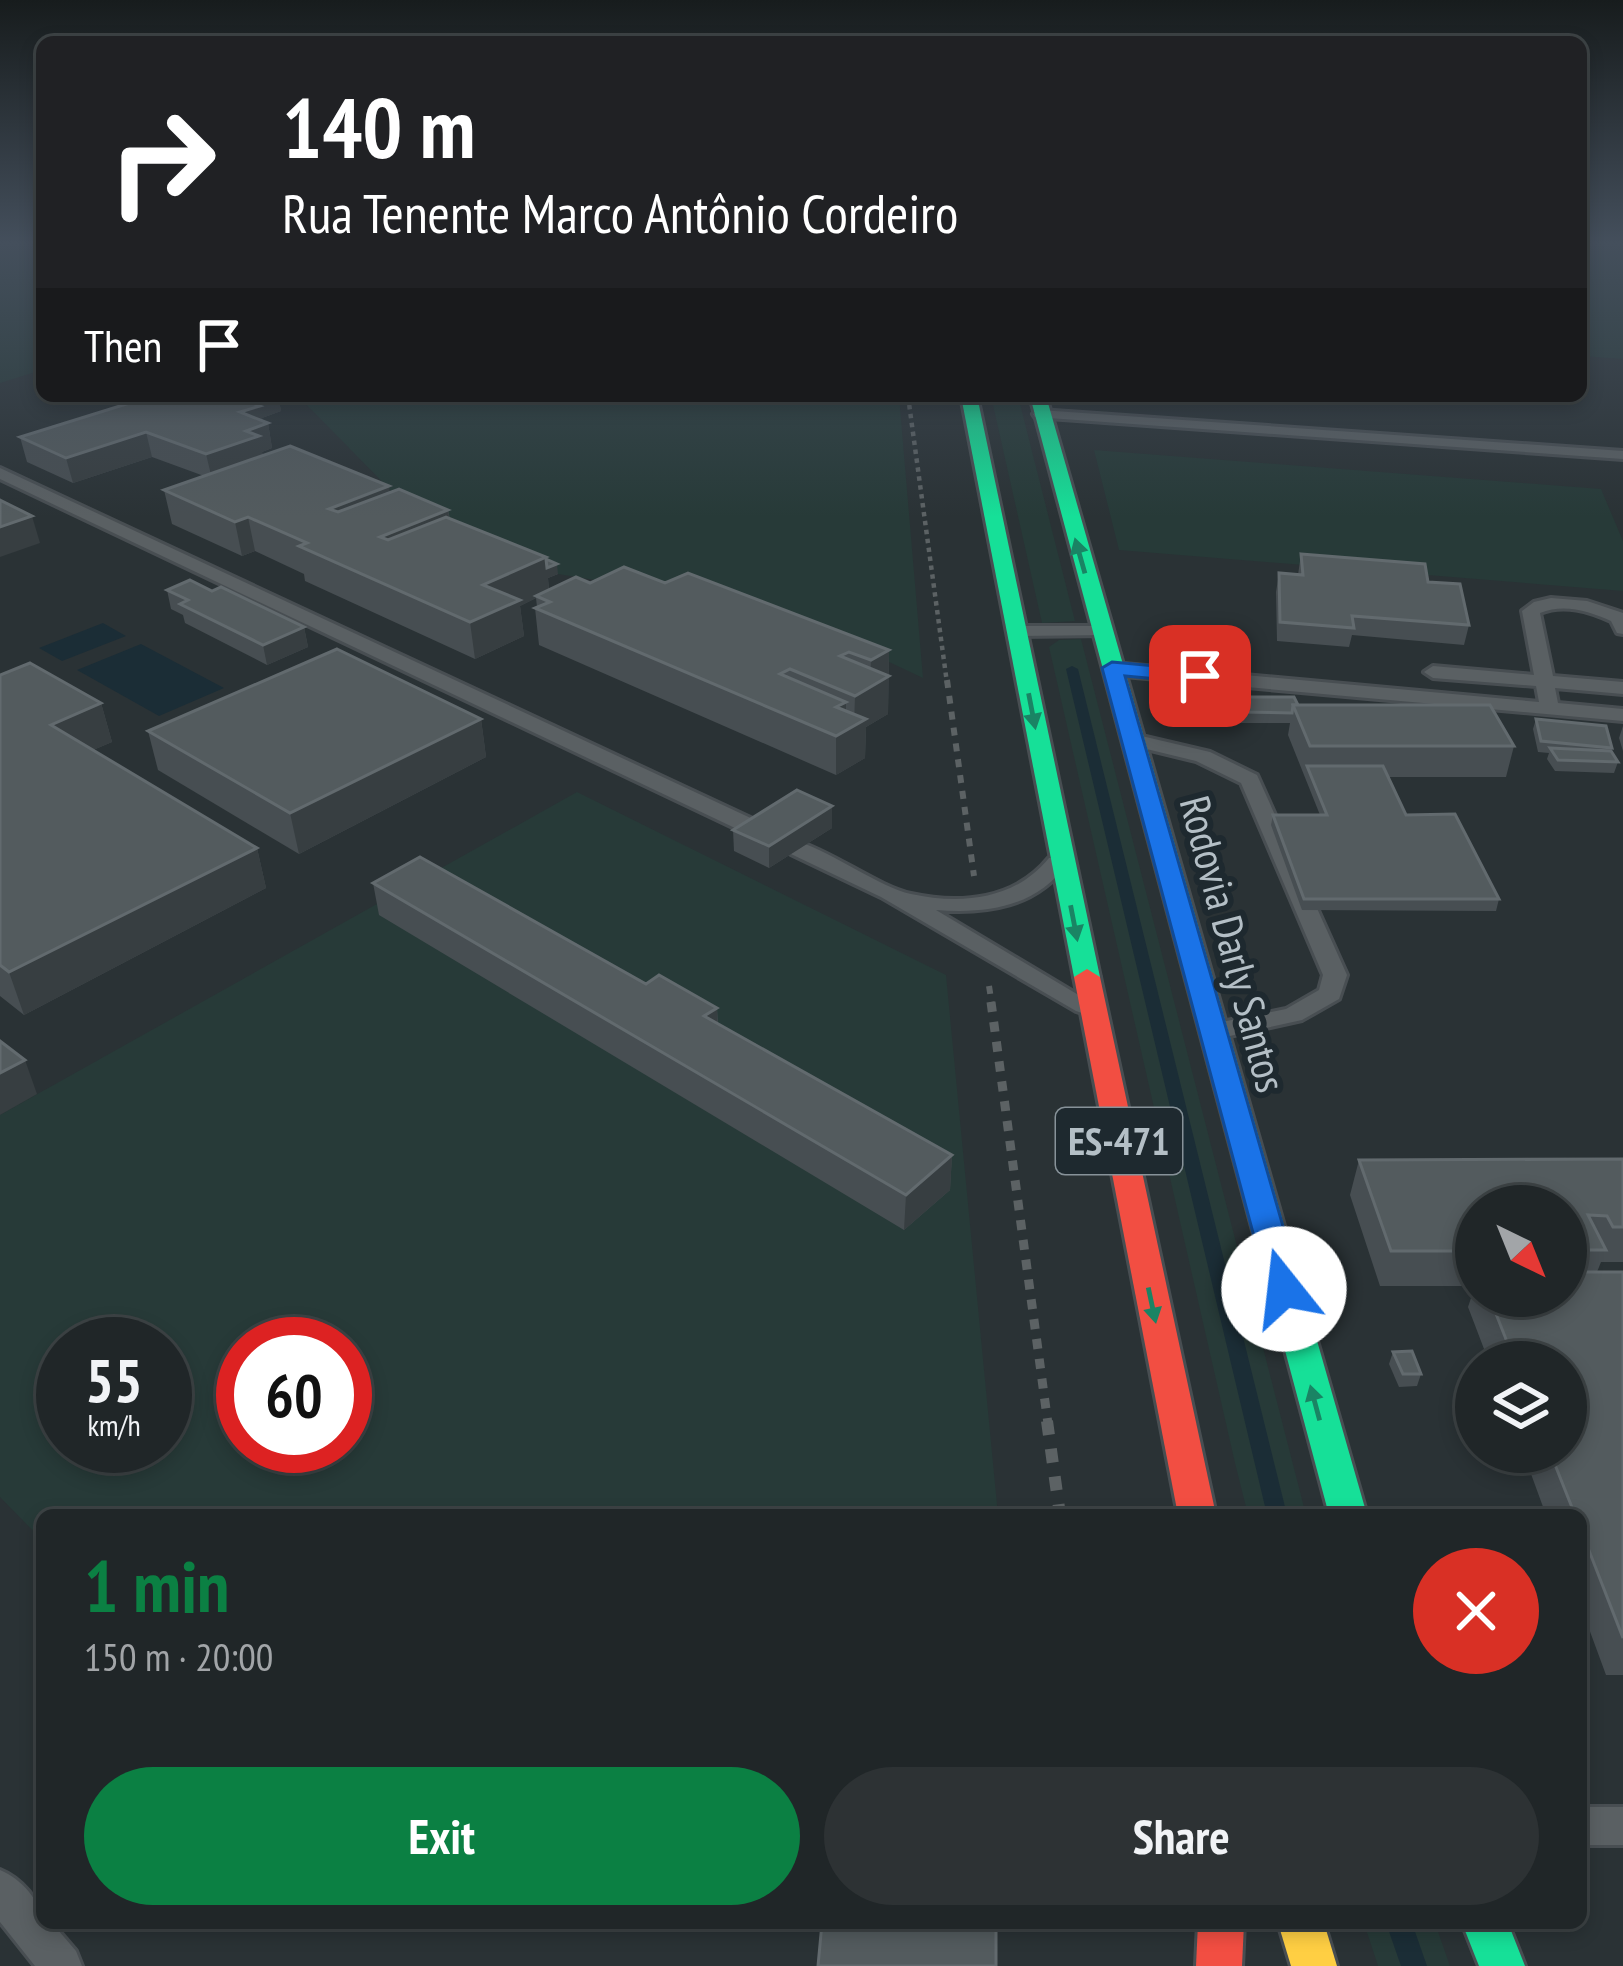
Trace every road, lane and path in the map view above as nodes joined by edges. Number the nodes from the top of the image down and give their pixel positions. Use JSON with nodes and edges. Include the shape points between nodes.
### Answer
{"nodes":[{"id":1,"x":970,"y":402,"type":"edge"},
{"id":2,"x":1039,"y":405,"type":"edge"},
{"id":3,"x":1623,"y":455,"type":"edge"},
{"id":4,"x":0,"y":473,"type":"edge"},
{"id":5,"x":1623,"y":629,"type":"edge"},
{"id":6,"x":1017,"y":631,"type":"junction"},
{"id":7,"x":1102,"y":632,"type":"junction"},
{"id":8,"x":1112,"y":668,"type":"junction"},
{"id":9,"x":1433,"y":672,"type":"dead end"},
{"id":10,"x":1545,"y":682,"type":"junction"},
{"id":11,"x":1623,"y":688,"type":"edge"},
{"id":12,"x":1550,"y":709,"type":"junction"},
{"id":13,"x":1623,"y":716,"type":"edge"},
{"id":14,"x":1133,"y":740,"type":"junction"},
{"id":15,"x":764,"y":833,"type":"edge"},
{"id":16,"x":799,"y":849,"type":"edge"},
{"id":17,"x":1060,"y":853,"type":"junction"},
{"id":18,"x":889,"y":892,"type":"junction"},
{"id":19,"x":1092,"y":1010,"type":"junction"},
{"id":20,"x":1214,"y":1031,"type":"junction"},
{"id":21,"x":1196,"y":1509,"type":"edge"},
{"id":22,"x":1346,"y":1509,"type":"edge"},
{"id":23,"x":1587,"y":1826,"type":"edge"},
{"id":24,"x":1623,"y":1826,"type":"edge"},
{"id":25,"x":0,"y":1890,"type":"edge"},
{"id":26,"x":1221,"y":1929,"type":"edge"},
{"id":27,"x":1303,"y":1929,"type":"edge"},
{"id":28,"x":1488,"y":1929,"type":"edge"},
{"id":29,"x":61,"y":1966,"type":"edge"},
{"id":30,"x":1219,"y":1966,"type":"edge"},
{"id":31,"x":1314,"y":1966,"type":"edge"},
{"id":32,"x":1502,"y":1966,"type":"edge"}],
"edges":[{"from":1,"to":6,"type":"main road","number":"ES-471"},
{"from":2,"to":3,"type":"lane"},
{"from":7,"to":2,"type":"main road","name":"Rodovia Darly Santos","number":"ES-471","one_way":true},
{"from":4,"to":15,"type":"lane"},
{"from":5,"to":10,"type":"lane","via":[[1599,609],[1538,605],[1531,611]]},
{"from":6,"to":7,"type":"lane"},
{"from":6,"to":17,"type":"main road","number":"ES-471","one_way":true},
{"from":7,"to":8,"type":"main road","name":"Rodovia Darly Santos","number":"ES-471"},
{"from":8,"to":12,"type":"lane"},
{"from":8,"to":14,"type":"main road","name":"Rodovia Darly Santos","number":"ES-471"},
{"from":9,"to":10,"type":"lane"},
{"from":10,"to":11,"type":"lane"},
{"from":10,"to":12,"type":"lane"},
{"from":12,"to":13,"type":"lane"},
{"from":14,"to":20,"type":"main road","name":"Rodovia Darly Santos","number":"ES-471"},
{"from":14,"to":20,"type":"lane","via":[[1203,756],[1250,779],[1335,975],[1330,994],[1305,1010]]},
{"from":16,"to":18,"type":"lane"},
{"from":17,"to":18,"type":"lane","via":[[1047,877],[992,902],[939,904]]},
{"from":17,"to":19,"type":"main road","number":"ES-471","one_way":true},
{"from":18,"to":19,"type":"lane"},
{"from":19,"to":21,"type":"main road","number":"ES-471","one_way":true},
{"from":22,"to":20,"type":"main road","name":"Rodovia Darly Santos","number":"ES-471","one_way":true},
{"from":23,"to":24,"type":"lane"},
{"from":25,"to":29,"type":"lane"},
{"from":26,"to":30,"type":"main road"},
{"from":27,"to":31,"type":"main road"},
{"from":28,"to":32,"type":"main road"}]}
